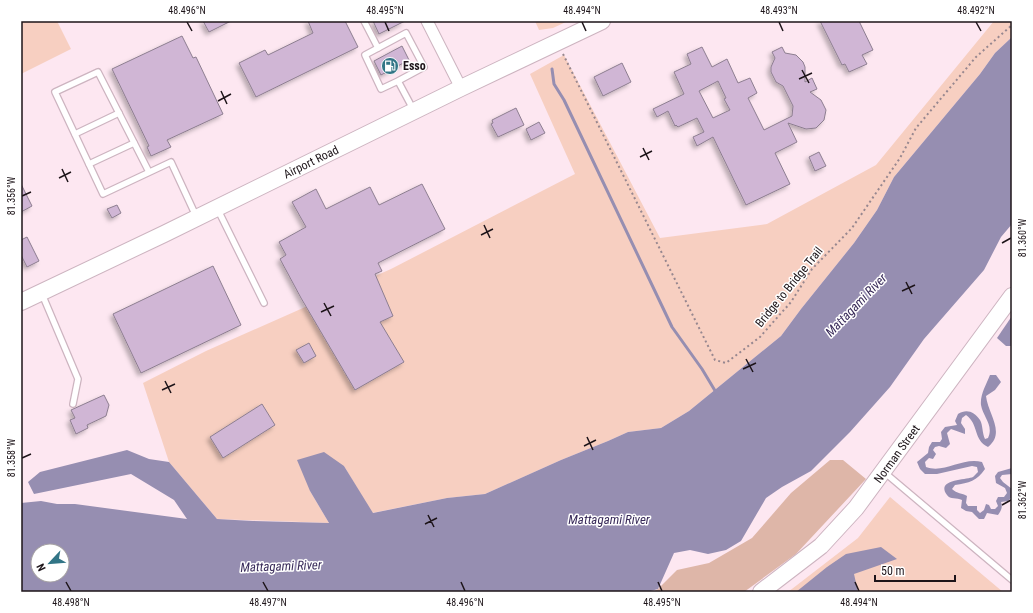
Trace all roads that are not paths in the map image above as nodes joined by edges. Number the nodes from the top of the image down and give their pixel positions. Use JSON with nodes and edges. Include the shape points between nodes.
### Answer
{"nodes":[{"id":1,"x":364,"y":21,"type":"edge"},
{"id":2,"x":427,"y":21,"type":"edge"},
{"id":3,"x":602,"y":21,"type":"edge"},
{"id":4,"x":378,"y":48,"type":"junction"},
{"id":5,"x":398,"y":81,"type":"junction"},
{"id":6,"x":461,"y":88,"type":"junction"},
{"id":7,"x":414,"y":111,"type":"junction"},
{"id":8,"x":119,"y":113,"type":"junction"},
{"id":9,"x":75,"y":134,"type":"junction"},
{"id":10,"x":134,"y":143,"type":"junction"},
{"id":11,"x":89,"y":164,"type":"junction"},
{"id":12,"x":149,"y":172,"type":"junction"},
{"id":13,"x":217,"y":208,"type":"junction"},
{"id":14,"x":197,"y":218,"type":"junction"},
{"id":15,"x":41,"y":292,"type":"junction"},
{"id":16,"x":1012,"y":296,"type":"edge"},
{"id":17,"x":21,"y":302,"type":"edge"},
{"id":18,"x":264,"y":303,"type":"dead end"},
{"id":19,"x":73,"y":404,"type":"dead end"},
{"id":20,"x":884,"y":472,"type":"junction"},
{"id":21,"x":1012,"y":580,"type":"edge"},
{"id":22,"x":761,"y":592,"type":"edge"}],
"edges":[{"from":1,"to":4,"type":"lane"},
{"from":2,"to":6,"type":"street"},
{"from":3,"to":6,"type":"main road","name":"Airport Road"},
{"from":4,"to":5,"type":"lane","via":[[365,55],[381,89]]},
{"from":4,"to":5,"type":"lane","via":[[406,33],[424,68]]},
{"from":5,"to":7,"type":"lane"},
{"from":6,"to":7,"type":"main road","name":"Airport Road"},
{"from":7,"to":13,"type":"main road","name":"Airport Road"},
{"from":8,"to":9,"type":"lane"},
{"from":8,"to":9,"type":"lane","via":[[98,72],[55,92]]},
{"from":8,"to":10,"type":"lane"},
{"from":9,"to":11,"type":"lane"},
{"from":10,"to":11,"type":"lane"},
{"from":10,"to":12,"type":"lane"},
{"from":11,"to":12,"type":"lane","via":[[103,194]]},
{"from":12,"to":14,"type":"lane","via":[[171,162]]},
{"from":13,"to":14,"type":"main road","name":"Airport Road"},
{"from":13,"to":18,"type":"lane"},
{"from":14,"to":15,"type":"main road","name":"Airport Road"},
{"from":15,"to":17,"type":"main road","name":"Airport Road"},
{"from":15,"to":19,"type":"lane","via":[[78,379]]},
{"from":16,"to":20,"type":"main road","name":"Norman Street"},
{"from":20,"to":21,"type":"lane"},
{"from":20,"to":22,"type":"main road","name":"Norman Street","via":[[856,508],[821,546]]}]}
